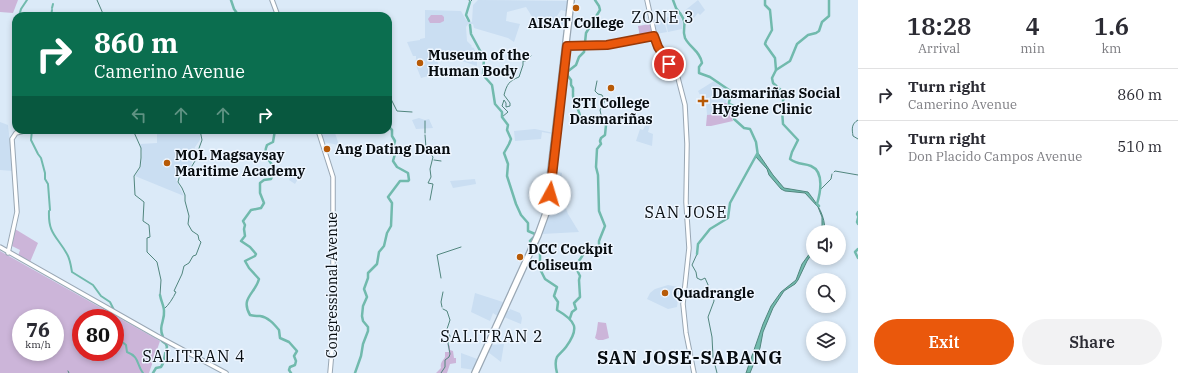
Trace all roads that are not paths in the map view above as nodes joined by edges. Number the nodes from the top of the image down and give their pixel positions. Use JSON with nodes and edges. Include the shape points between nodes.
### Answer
{"nodes":[{"id":1,"x":273,"y":0,"type":"edge"},
{"id":2,"x":571,"y":0,"type":"edge"},
{"id":3,"x":647,"y":0,"type":"edge"},
{"id":4,"x":278,"y":12,"type":"edge"},
{"id":5,"x":654,"y":36,"type":"junction"},
{"id":6,"x":566,"y":46,"type":"junction"},
{"id":7,"x":16,"y":134,"type":"edge"},
{"id":8,"x":318,"y":134,"type":"edge"},
{"id":9,"x":0,"y":248,"type":"edge"},
{"id":10,"x":8,"y":253,"type":"junction"},
{"id":11,"x":203,"y":361,"type":"junction"},
{"id":12,"x":223,"y":373,"type":"edge"},
{"id":13,"x":226,"y":373,"type":"edge"},
{"id":14,"x":330,"y":373,"type":"edge"},
{"id":15,"x":475,"y":373,"type":"edge"},
{"id":16,"x":694,"y":373,"type":"edge"}],
"edges":[{"from":1,"to":4,"type":"main road"},
{"from":2,"to":6,"type":"highway"},
{"from":3,"to":5,"type":"main road"},
{"from":5,"to":6,"type":"main road","via":[[607,45]]},
{"from":5,"to":16,"type":"main road","via":[[678,78],[685,105],[689,248],[683,304]]},
{"from":6,"to":15,"type":"highway","via":[[550,202],[545,221]]},
{"from":7,"to":10,"type":"main road","via":[[12,139],[17,212]]},
{"from":8,"to":14,"type":"main road","name":"Congressional Avenue","via":[[333,175],[333,342]]},
{"from":9,"to":10,"type":"main road"},
{"from":10,"to":11,"type":"main road"},
{"from":11,"to":12,"type":"main road"},
{"from":11,"to":13,"type":"main road"}]}
